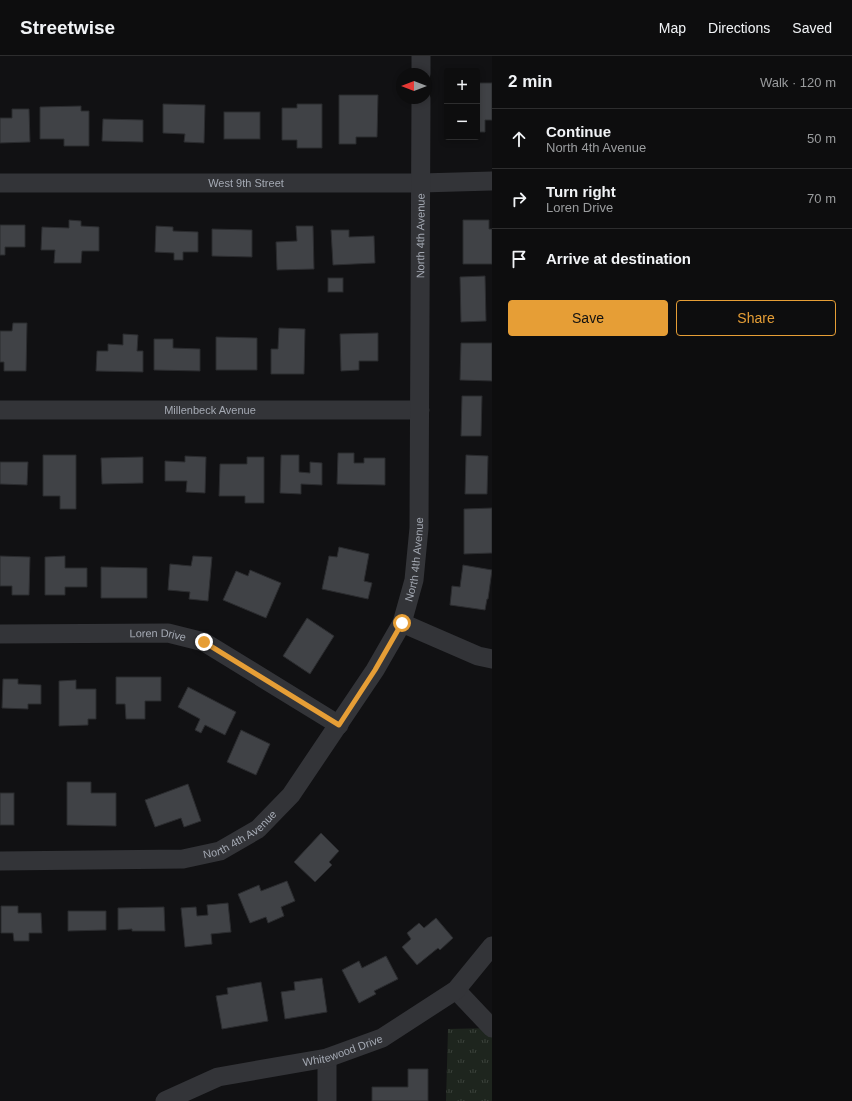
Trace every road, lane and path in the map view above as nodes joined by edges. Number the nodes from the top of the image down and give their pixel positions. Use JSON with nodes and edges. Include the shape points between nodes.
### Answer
{"nodes":[{"id":1,"x":421,"y":56,"type":"edge"},
{"id":2,"x":421,"y":68,"type":"edge"},
{"id":3,"x":421,"y":104,"type":"edge"},
{"id":4,"x":492,"y":181,"type":"edge"},
{"id":5,"x":0,"y":183,"type":"edge"},
{"id":6,"x":421,"y":183,"type":"junction"},
{"id":7,"x":0,"y":410,"type":"edge"},
{"id":8,"x":420,"y":410,"type":"junction"},
{"id":9,"x":402,"y":623,"type":"junction"},
{"id":10,"x":0,"y":634,"type":"edge"},
{"id":11,"x":492,"y":659,"type":"edge"},
{"id":12,"x":339,"y":725,"type":"junction"},
{"id":13,"x":0,"y":861,"type":"edge"},
{"id":14,"x":492,"y":946,"type":"edge"},
{"id":15,"x":456,"y":990,"type":"junction"},
{"id":16,"x":492,"y":1028,"type":"edge"},
{"id":17,"x":327,"y":1058,"type":"junction"},
{"id":18,"x":165,"y":1101,"type":"edge"},
{"id":19,"x":327,"y":1101,"type":"edge"}],
"edges":[{"from":1,"to":2,"type":"street"},
{"from":3,"to":6,"type":"street","name":"North 4th Avenue"},
{"from":4,"to":6,"type":"street","name":"West 9th Street"},
{"from":5,"to":6,"type":"street","name":"West 9th Street"},
{"from":6,"to":8,"type":"street","name":"North 4th Avenue"},
{"from":7,"to":8,"type":"street","name":"Millenbeck Avenue"},
{"from":8,"to":9,"type":"street","name":"North 4th Avenue","via":[[419,528],[414,580]]},
{"from":9,"to":11,"type":"street","via":[[478,656]]},
{"from":9,"to":12,"type":"street","name":"North 4th Avenue"},
{"from":10,"to":12,"type":"street","name":"Loren Drive","via":[[168,633],[204,642]]},
{"from":12,"to":13,"type":"street","name":"North 4th Avenue","via":[[291,795],[258,829],[220,851],[183,860]]},
{"from":14,"to":15,"type":"street","name":"Whitewood Drive"},
{"from":15,"to":16,"type":"street"},
{"from":15,"to":17,"type":"street","name":"Whitewood Drive","via":[[382,1038]]},
{"from":17,"to":18,"type":"street","name":"Whitewood Drive","via":[[218,1077]]},
{"from":17,"to":19,"type":"street"}]}
